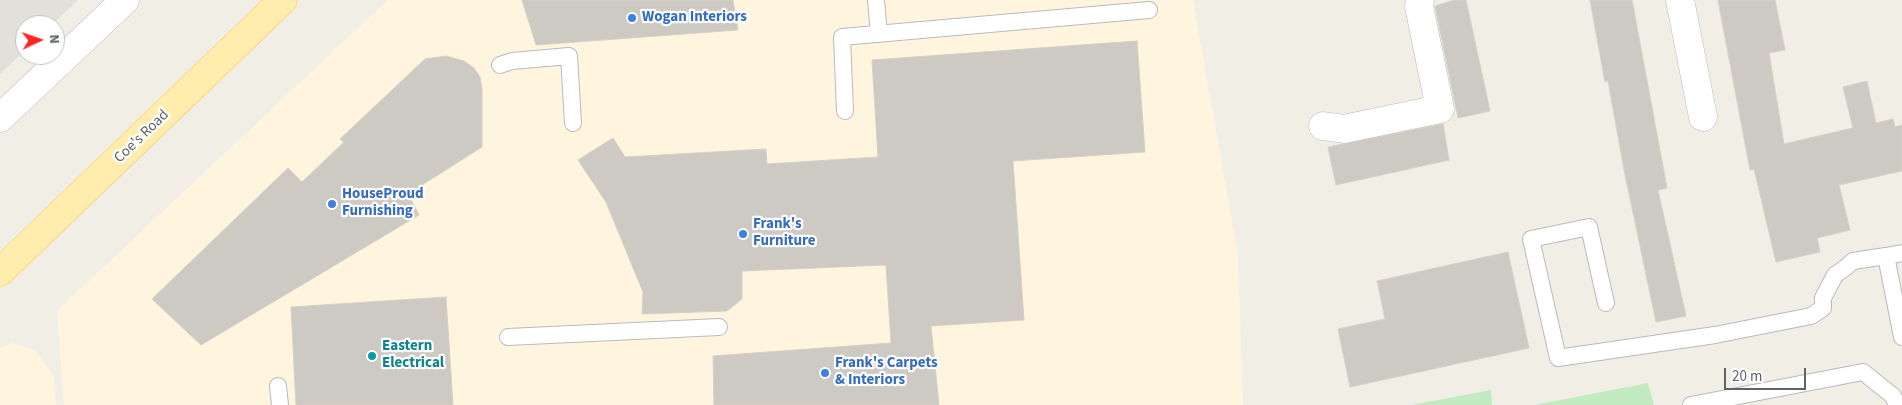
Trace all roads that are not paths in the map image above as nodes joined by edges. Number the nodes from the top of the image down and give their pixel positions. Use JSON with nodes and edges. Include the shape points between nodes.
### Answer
{"nodes":[{"id":1,"x":125,"y":0,"type":"edge"},
{"id":2,"x":283,"y":0,"type":"edge"},
{"id":3,"x":876,"y":0,"type":"edge"},
{"id":4,"x":1420,"y":0,"type":"edge"},
{"id":5,"x":1680,"y":0,"type":"edge"},
{"id":6,"x":1149,"y":10,"type":"dead end"},
{"id":7,"x":879,"y":34,"type":"junction"},
{"id":8,"x":500,"y":65,"type":"dead end"},
{"id":9,"x":845,"y":112,"type":"dead end"},
{"id":10,"x":1703,"y":117,"type":"dead end"},
{"id":11,"x":0,"y":118,"type":"edge"},
{"id":12,"x":573,"y":123,"type":"dead end"},
{"id":13,"x":1323,"y":126,"type":"dead end"},
{"id":14,"x":1894,"y":255,"type":"edge"},
{"id":15,"x":0,"y":272,"type":"edge"},
{"id":16,"x":1606,"y":303,"type":"dead end"},
{"id":17,"x":719,"y":326,"type":"dead end"},
{"id":18,"x":508,"y":337,"type":"dead end"},
{"id":19,"x":1902,"y":337,"type":"edge"},
{"id":20,"x":278,"y":386,"type":"dead end"},
{"id":21,"x":280,"y":405,"type":"edge"},
{"id":22,"x":1692,"y":405,"type":"edge"},
{"id":23,"x":1896,"y":405,"type":"edge"}],
"edges":[{"from":1,"to":11,"type":"street"},
{"from":2,"to":15,"type":"main road","name":"Coe's Road"},
{"from":3,"to":7,"type":"lane"},
{"from":4,"to":13,"type":"street","via":[[1440,109],[1344,129]]},
{"from":5,"to":10,"type":"street"},
{"from":6,"to":7,"type":"lane"},
{"from":7,"to":9,"type":"lane","via":[[842,37]]},
{"from":8,"to":12,"type":"lane","via":[[569,56]]},
{"from":14,"to":16,"type":"lane","via":[[1853,261],[1835,275],[1823,298],[1823,308],[1811,316],[1715,335],[1558,358],[1531,239],[1589,227]]},
{"from":14,"to":19,"type":"lane"},
{"from":17,"to":18,"type":"lane"},
{"from":20,"to":21,"type":"lane"},
{"from":22,"to":23,"type":"lane","via":[[1863,372],[1893,396]]}]}
